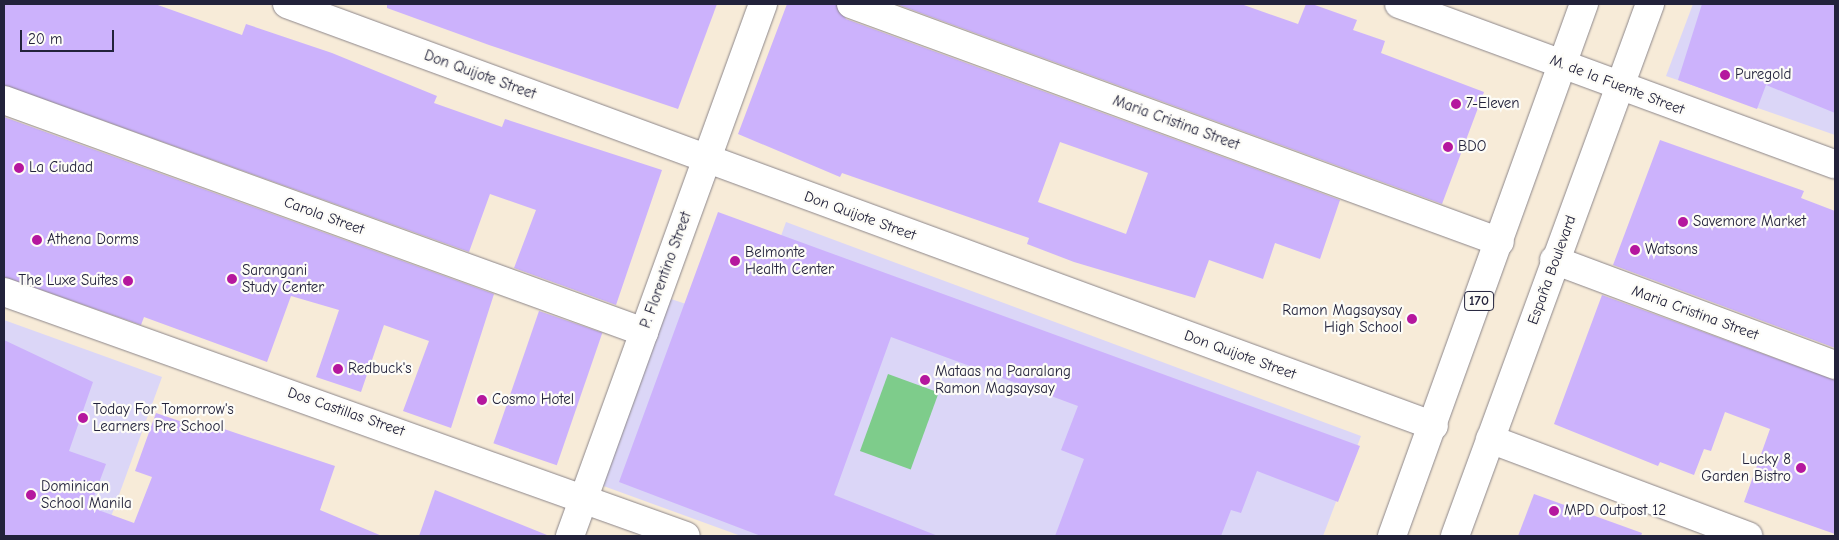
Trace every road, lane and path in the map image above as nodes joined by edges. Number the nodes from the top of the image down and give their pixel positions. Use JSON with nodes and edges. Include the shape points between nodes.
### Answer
{"nodes":[{"id":1,"x":287,"y":4,"type":"edge"},
{"id":2,"x":763,"y":4,"type":"edge"},
{"id":3,"x":851,"y":4,"type":"edge"},
{"id":4,"x":1399,"y":4,"type":"edge"},
{"id":5,"x":1584,"y":4,"type":"edge"},
{"id":6,"x":1650,"y":4,"type":"edge"},
{"id":7,"x":1562,"y":64,"type":"junction"},
{"id":8,"x":1622,"y":86,"type":"junction"},
{"id":9,"x":4,"y":100,"type":"edge"},
{"id":10,"x":706,"y":160,"type":"junction"},
{"id":11,"x":1835,"y":164,"type":"edge"},
{"id":12,"x":1500,"y":242,"type":"junction"},
{"id":13,"x":1554,"y":260,"type":"junction"},
{"id":14,"x":4,"y":292,"type":"edge"},
{"id":15,"x":644,"y":332,"type":"junction"},
{"id":16,"x":1835,"y":365,"type":"edge"},
{"id":17,"x":1434,"y":426,"type":"junction"},
{"id":18,"x":1490,"y":439,"type":"junction"},
{"id":19,"x":584,"y":497,"type":"junction"},
{"id":20,"x":570,"y":536,"type":"edge"},
{"id":21,"x":686,"y":536,"type":"edge"},
{"id":22,"x":1392,"y":536,"type":"edge"},
{"id":23,"x":1455,"y":536,"type":"edge"},
{"id":24,"x":1748,"y":536,"type":"edge"}],
"edges":[{"from":1,"to":10,"type":"street","name":"Don Quijote Street"},
{"from":2,"to":10,"type":"street","name":"P. Florentino Street"},
{"from":3,"to":12,"type":"street","name":"Maria Cristina Street"},
{"from":4,"to":7,"type":"street","name":"M. de la Fuente Street"},
{"from":5,"to":7,"type":"street","number":"170"},
{"from":6,"to":8,"type":"street","name":"España Boulevard"},
{"from":7,"to":8,"type":"street","name":"M. de la Fuente Street"},
{"from":7,"to":12,"type":"street","number":"170"},
{"from":8,"to":11,"type":"street","name":"M. de la Fuente Street"},
{"from":8,"to":13,"type":"street","name":"España Boulevard"},
{"from":9,"to":15,"type":"street","name":"Carola Street"},
{"from":10,"to":15,"type":"street","name":"P. Florentino Street"},
{"from":10,"to":17,"type":"street","name":"Don Quijote Street"},
{"from":12,"to":17,"type":"street","number":"170"},
{"from":13,"to":16,"type":"street","name":"Maria Cristina Street"},
{"from":13,"to":18,"type":"street","name":"España Boulevard"},
{"from":14,"to":19,"type":"street","name":"Dos Castillas Street"},
{"from":15,"to":19,"type":"street","name":"P. Florentino Street"},
{"from":17,"to":22,"type":"street","number":"170"},
{"from":18,"to":23,"type":"street","name":"España Boulevard"},
{"from":18,"to":24,"type":"street"},
{"from":19,"to":20,"type":"street","name":"P. Florentino Street"},
{"from":19,"to":21,"type":"street","name":"Dos Castillas Street"}]}
